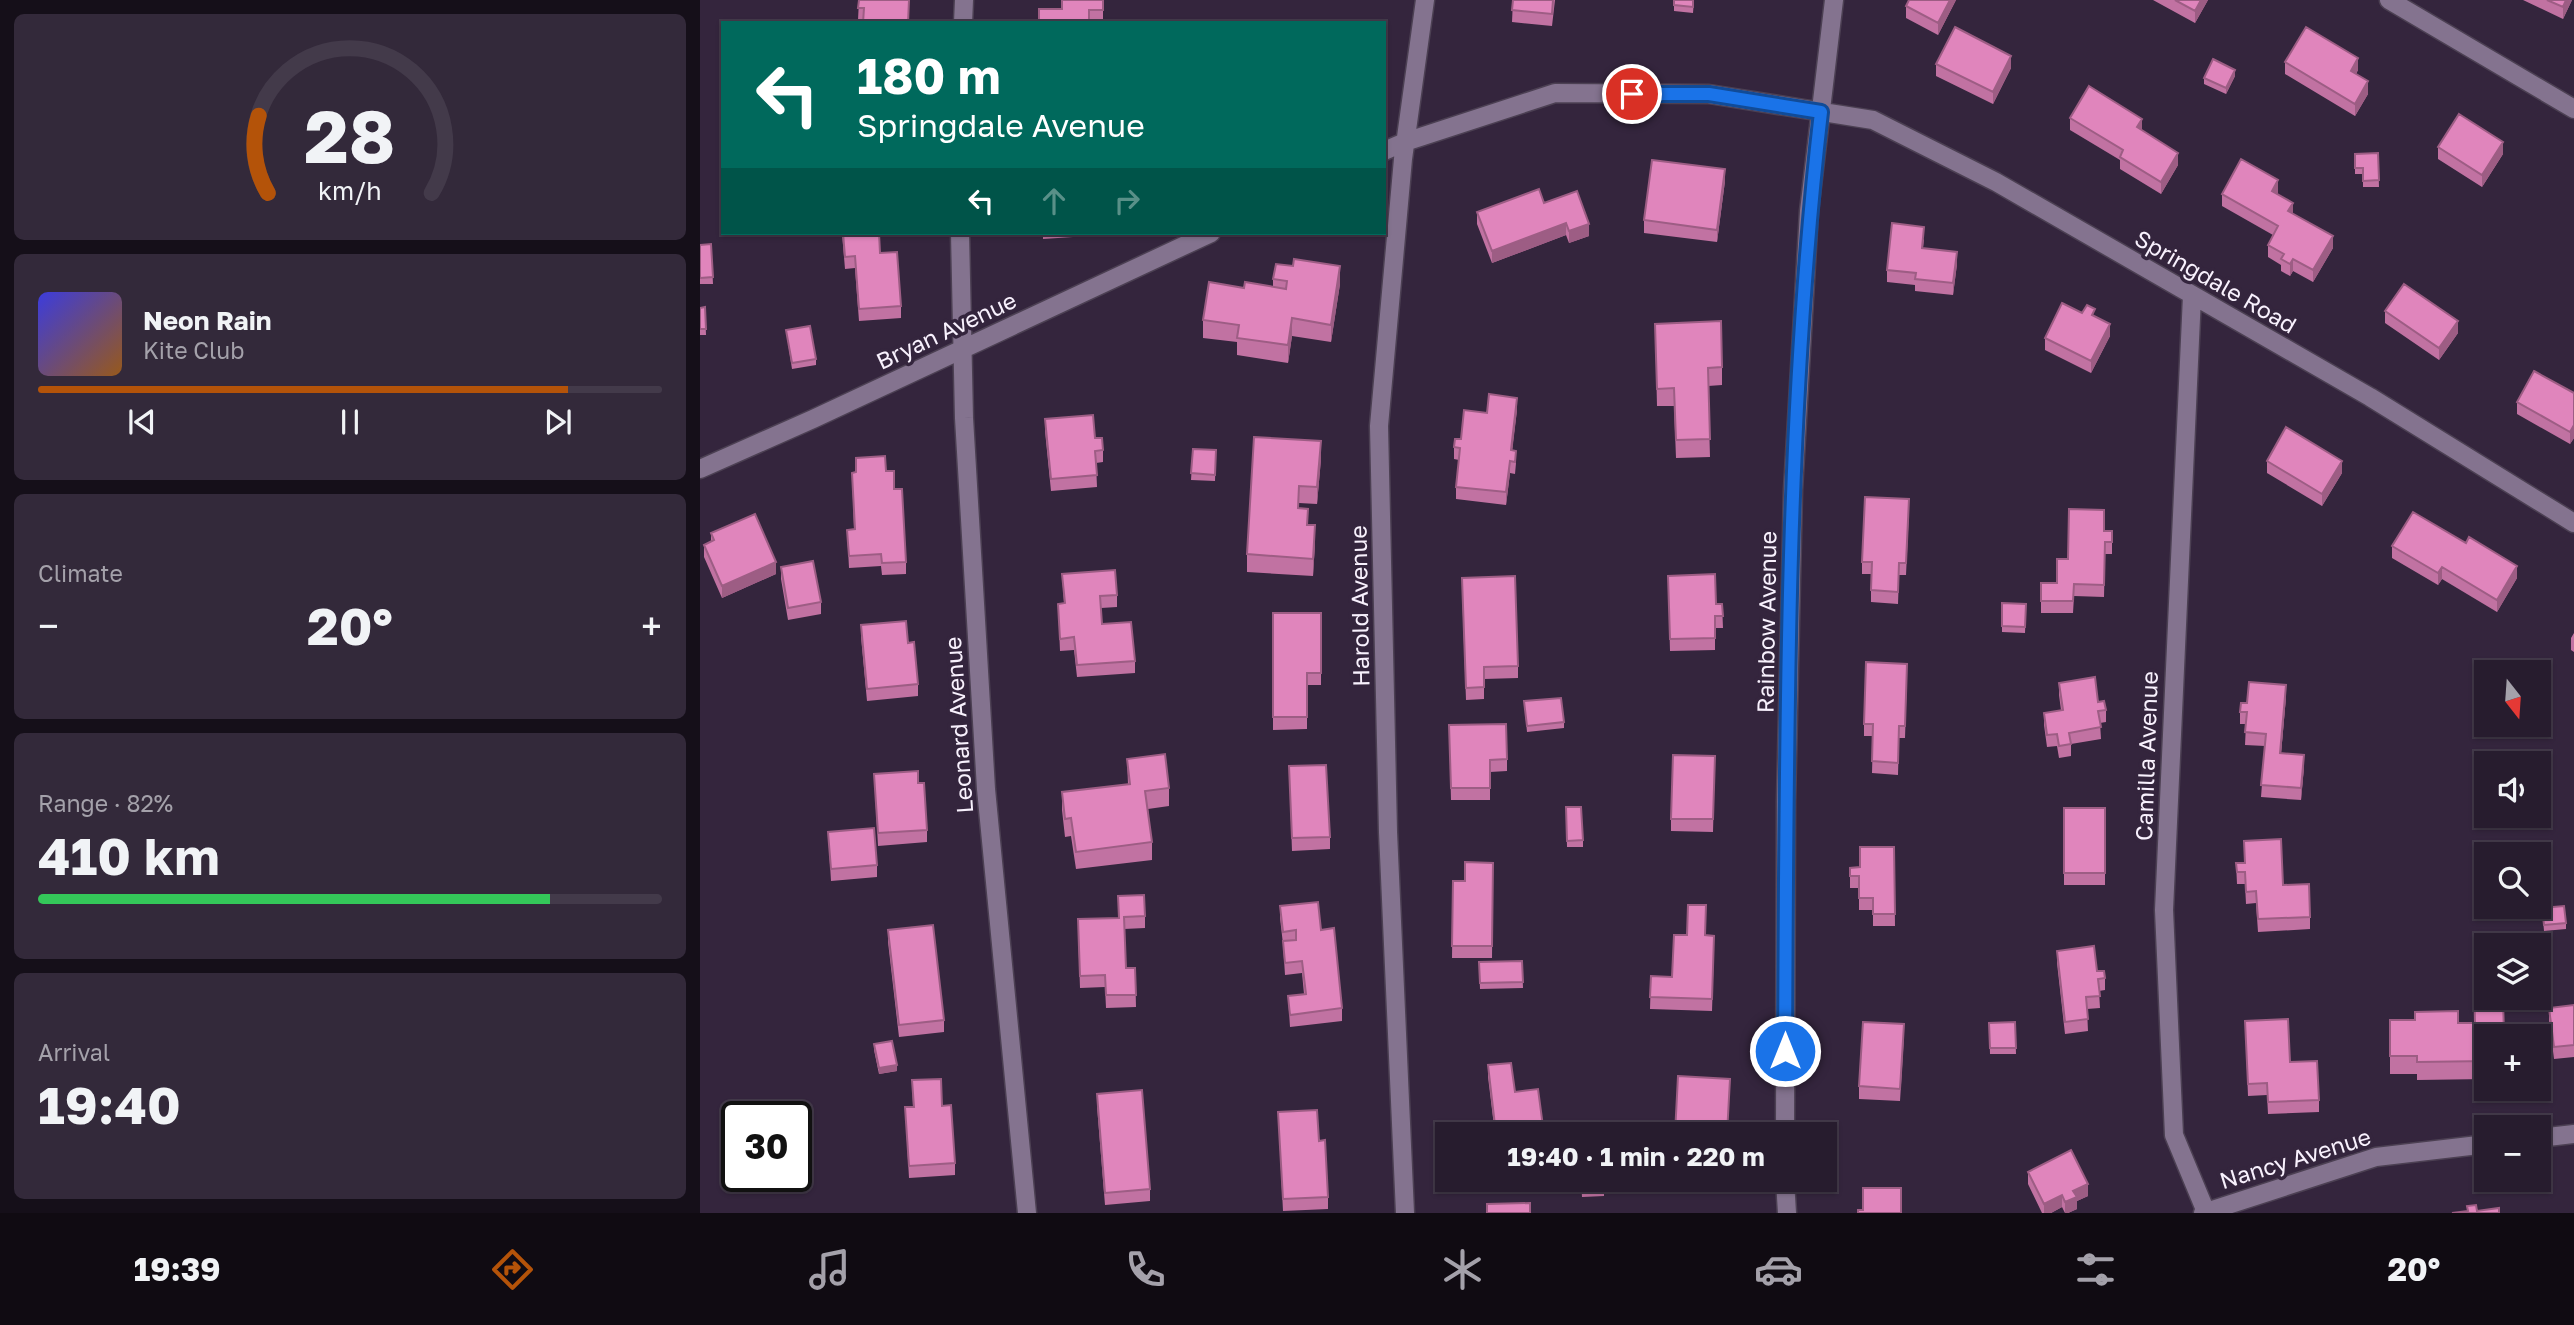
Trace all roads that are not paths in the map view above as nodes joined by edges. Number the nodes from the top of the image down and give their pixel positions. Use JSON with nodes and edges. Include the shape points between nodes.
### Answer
{"nodes":[{"id":1,"x":964,"y":0,"type":"edge"},
{"id":2,"x":1425,"y":0,"type":"edge"},
{"id":3,"x":1834,"y":0,"type":"edge"},
{"id":4,"x":2389,"y":0,"type":"edge"},
{"id":5,"x":963,"y":21,"type":"edge"},
{"id":6,"x":2574,"y":109,"type":"edge"},
{"id":7,"x":1821,"y":112,"type":"junction"},
{"id":8,"x":1405,"y":142,"type":"junction"},
{"id":9,"x":1386,"y":150,"type":"edge"},
{"id":10,"x":960,"y":235,"type":"edge"},
{"id":11,"x":1207,"y":235,"type":"edge"},
{"id":12,"x":2192,"y":296,"type":"junction"},
{"id":13,"x":963,"y":349,"type":"junction"},
{"id":14,"x":700,"y":469,"type":"edge"},
{"id":15,"x":2574,"y":523,"type":"edge"},
{"id":16,"x":1785,"y":1122,"type":"edge"},
{"id":17,"x":2574,"y":1134,"type":"edge"},
{"id":18,"x":2551,"y":1137,"type":"edge"},
{"id":19,"x":2474,"y":1146,"type":"edge"},
{"id":20,"x":1786,"y":1192,"type":"edge"},
{"id":21,"x":2204,"y":1212,"type":"edge"},
{"id":22,"x":1027,"y":1213,"type":"edge"},
{"id":23,"x":1405,"y":1213,"type":"edge"},
{"id":24,"x":1787,"y":1213,"type":"edge"}],
"edges":[{"from":1,"to":5,"type":"street"},
{"from":2,"to":8,"type":"street","name":"Harold Avenue"},
{"from":3,"to":7,"type":"street","name":"Rainbow Avenue"},
{"from":4,"to":6,"type":"street"},
{"from":7,"to":8,"type":"street","name":"Springdale Road","via":[[1709,94],[1555,93]]},
{"from":7,"to":12,"type":"street","name":"Springdale Road","via":[[1873,121],[1996,182]]},
{"from":7,"to":16,"type":"street","name":"Rainbow Avenue","via":[[1809,211],[1794,490],[1786,802]]},
{"from":8,"to":9,"type":"street"},
{"from":8,"to":23,"type":"street","name":"Harold Avenue","via":[[1379,426],[1388,832]]},
{"from":10,"to":13,"type":"street","name":"Leonard Avenue"},
{"from":11,"to":13,"type":"street","name":"Bryan Avenue"},
{"from":12,"to":15,"type":"street","name":"Springdale Road","via":[[2370,397]]},
{"from":12,"to":21,"type":"street","name":"Camilla Avenue","via":[[2164,910],[2174,1135]]},
{"from":13,"to":14,"type":"street","name":"Bryan Avenue"},
{"from":13,"to":22,"type":"street","name":"Leonard Avenue","via":[[986,789]]},
{"from":17,"to":18,"type":"street"},
{"from":19,"to":21,"type":"street","name":"Nancy Avenue","via":[[2376,1157]]},
{"from":20,"to":24,"type":"street"}]}
